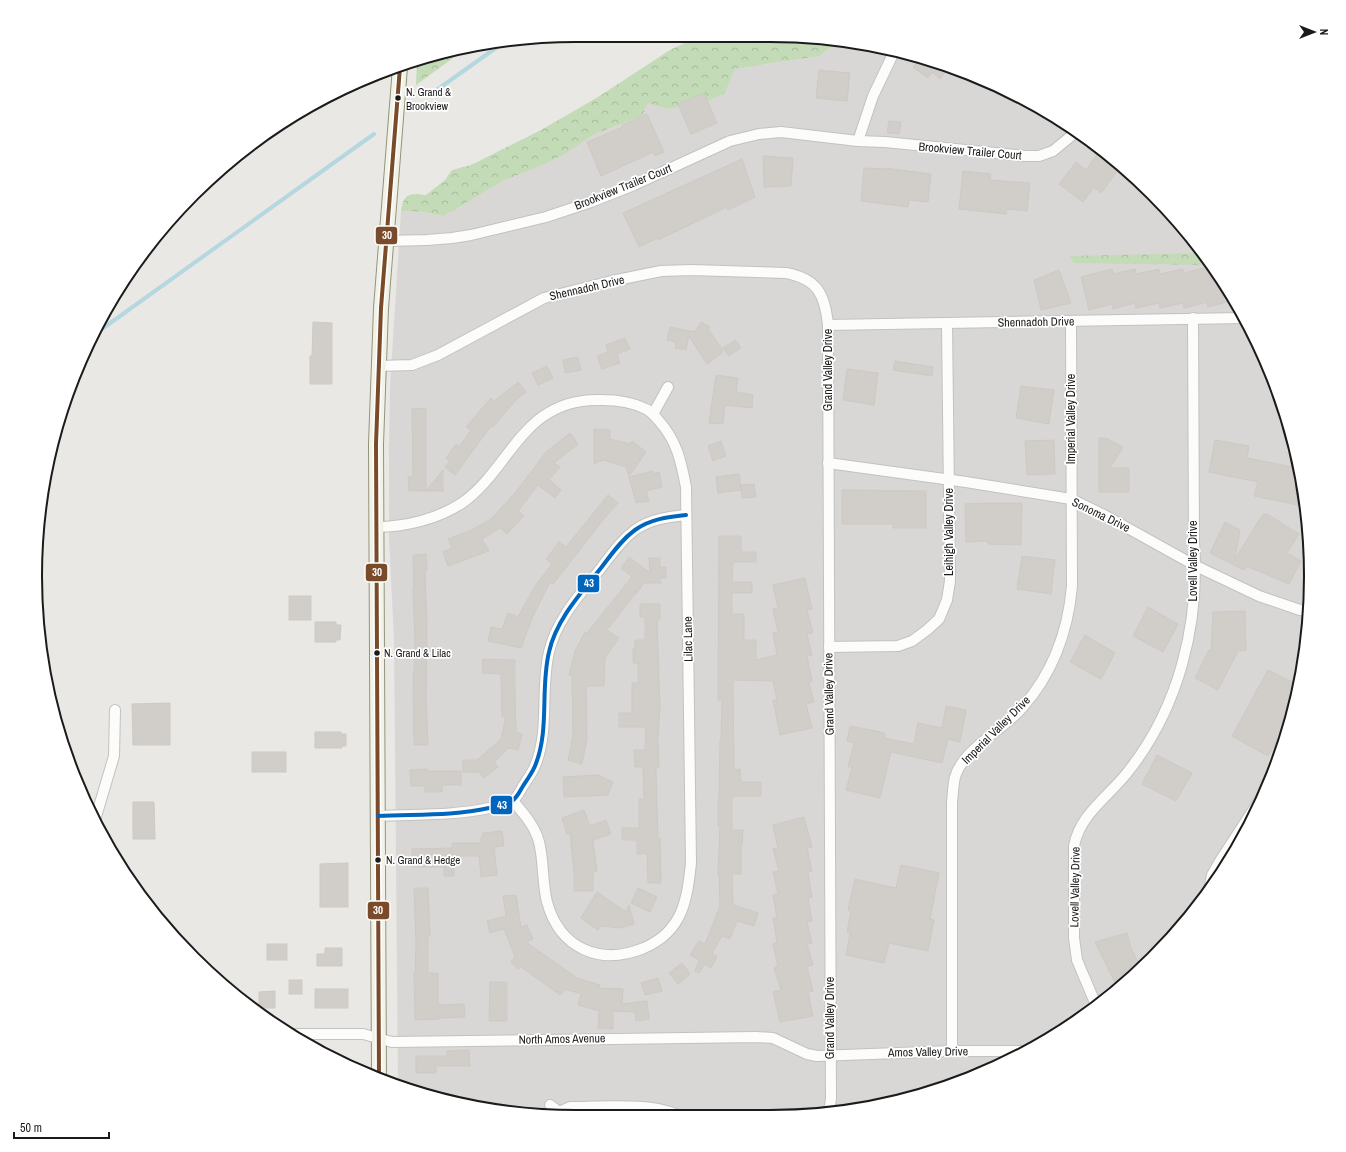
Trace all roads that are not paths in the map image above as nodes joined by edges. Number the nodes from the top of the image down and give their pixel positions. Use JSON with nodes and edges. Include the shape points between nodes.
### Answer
{"nodes":[{"id":1,"x":892,"y":56,"type":"edge"},
{"id":2,"x":400,"y":72,"type":"edge"},
{"id":3,"x":1072,"y":135,"type":"edge"},
{"id":4,"x":858,"y":141,"type":"junction"},
{"id":5,"x":386,"y":241,"type":"junction"},
{"id":6,"x":810,"y":282,"type":"joint"},
{"id":7,"x":1193,"y":318,"type":"junction"},
{"id":8,"x":1237,"y":318,"type":"edge"},
{"id":9,"x":1071,"y":321,"type":"junction"},
{"id":10,"x":947,"y":324,"type":"junction"},
{"id":11,"x":828,"y":325,"type":"junction"},
{"id":12,"x":378,"y":366,"type":"junction"},
{"id":13,"x":668,"y":387,"type":"dead end"},
{"id":14,"x":653,"y":414,"type":"junction"},
{"id":15,"x":828,"y":463,"type":"junction"},
{"id":16,"x":949,"y":480,"type":"junction"},
{"id":17,"x":1071,"y":499,"type":"junction"},
{"id":18,"x":686,"y":514,"type":"junction"},
{"id":19,"x":376,"y":527,"type":"junction"},
{"id":20,"x":1196,"y":566,"type":"junction"},
{"id":21,"x":1303,"y":610,"type":"edge"},
{"id":22,"x":828,"y":647,"type":"junction"},
{"id":23,"x":115,"y":710,"type":"dead end"},
{"id":24,"x":513,"y":801,"type":"junction"},
{"id":25,"x":97,"y":812,"type":"edge"},
{"id":26,"x":378,"y":816,"type":"junction"},
{"id":27,"x":1233,"y":840,"type":"edge"},
{"id":28,"x":1212,"y":876,"type":"edge"},
{"id":29,"x":1094,"y":1001,"type":"edge"},
{"id":30,"x":302,"y":1034,"type":"edge"},
{"id":31,"x":379,"y":1038,"type":"junction"},
{"id":32,"x":952,"y":1051,"type":"junction"},
{"id":33,"x":1013,"y":1051,"type":"edge"},
{"id":34,"x":830,"y":1055,"type":"junction"},
{"id":35,"x":379,"y":1072,"type":"edge"},
{"id":36,"x":550,"y":1105,"type":"dead end"},
{"id":37,"x":830,"y":1106,"type":"edge"},
{"id":38,"x":554,"y":1109,"type":"edge"},
{"id":39,"x":565,"y":1110,"type":"edge"},
{"id":40,"x":660,"y":1110,"type":"edge"}],
"edges":[{"from":1,"to":4,"type":"street","via":[[873,96]]},
{"from":2,"to":5,"type":"main road"},
{"from":3,"to":4,"type":"street","name":"Brookview Trailer Court","via":[[1053,151],[1039,156]]},
{"from":4,"to":5,"type":"street","name":"Brookview Trailer Court","via":[[781,132],[746,136],[634,185],[546,217],[452,238]]},
{"from":5,"to":12,"type":"main road"},
{"from":6,"to":11,"type":"street","name":"Grand Valley Drive","via":[[821,294],[826,307]]},
{"from":6,"to":12,"type":"street","name":"Shennadoh Drive","via":[[800,276],[786,273],[661,271],[544,298],[438,355],[412,365]]},
{"from":7,"to":8,"type":"street","name":"Shennadoh Drive"},
{"from":7,"to":9,"type":"street","name":"Shennadoh Drive"},
{"from":7,"to":20,"type":"street","name":"Lovell Valley Drive"},
{"from":9,"to":10,"type":"street","name":"Shennadoh Drive"},
{"from":9,"to":17,"type":"street","name":"Imperial Valley Drive"},
{"from":10,"to":11,"type":"street","name":"Shennadoh Drive"},
{"from":10,"to":16,"type":"street","name":"Leihigh Valley Drive"},
{"from":11,"to":15,"type":"street","name":"Grand Valley Drive"},
{"from":12,"to":19,"type":"main road"},
{"from":13,"to":14,"type":"street"},
{"from":14,"to":18,"type":"street","name":"Lilac Lane","via":[[676,444],[686,487]]},
{"from":14,"to":19,"type":"street","name":"Lilac Lane","via":[[636,404],[619,400],[592,400],[559,406],[527,430],[489,478],[453,509],[418,521],[391,527]]},
{"from":15,"to":16,"type":"street","name":"Sonoma Drive"},
{"from":15,"to":22,"type":"street","name":"Grand Valley Drive"},
{"from":16,"to":17,"type":"street","name":"Sonoma Drive"},
{"from":16,"to":22,"type":"street","name":"Leihigh Valley Drive","via":[[950,581],[947,600],[939,619],[912,641],[898,646]]},
{"from":17,"to":20,"type":"street","name":"Sonoma Drive"},
{"from":17,"to":32,"type":"street","name":"Imperial Valley Drive","via":[[1071,600],[1065,631],[1057,653],[1043,681],[1022,708],[963,762],[955,777],[952,802]]},
{"from":18,"to":24,"type":"street","via":[[660,518],[635,530],[619,545],[557,628],[546,666],[541,742],[535,766]]},
{"from":18,"to":24,"type":"street","name":"Lilac Lane","via":[[691,863],[684,905],[674,927],[642,949],[615,955],[593,953],[569,941],[552,917],[547,901],[539,842],[533,827]]},
{"from":19,"to":26,"type":"main road"},
{"from":20,"to":21,"type":"street","name":"Sonoma Drive","via":[[1258,596]]},
{"from":20,"to":29,"type":"street","name":"Lovell Valley Drive","via":[[1190,631],[1183,665],[1170,701],[1140,755],[1126,774],[1090,811],[1076,835],[1073,858],[1074,938],[1077,960]]},
{"from":22,"to":34,"type":"street","name":"Grand Valley Drive"},
{"from":23,"to":25,"type":"street","via":[[114,756]]},
{"from":24,"to":26,"type":"street","via":[[470,812]]},
{"from":26,"to":31,"type":"main road"},
{"from":27,"to":28,"type":"street"},
{"from":30,"to":31,"type":"street","name":"North Amos Avenue","via":[[362,1034]]},
{"from":31,"to":34,"type":"street","name":"North Amos Avenue","via":[[399,1042],[756,1036],[773,1038],[807,1054]]},
{"from":31,"to":35,"type":"main road"},
{"from":32,"to":33,"type":"street","name":"Amos Valley Drive"},
{"from":32,"to":34,"type":"street","name":"Amos Valley Drive"},
{"from":34,"to":37,"type":"street","name":"Grand Valley Drive"},
{"from":36,"to":38,"type":"street"},
{"from":39,"to":40,"type":"street","via":[[570,1107],[649,1107]]}]}
